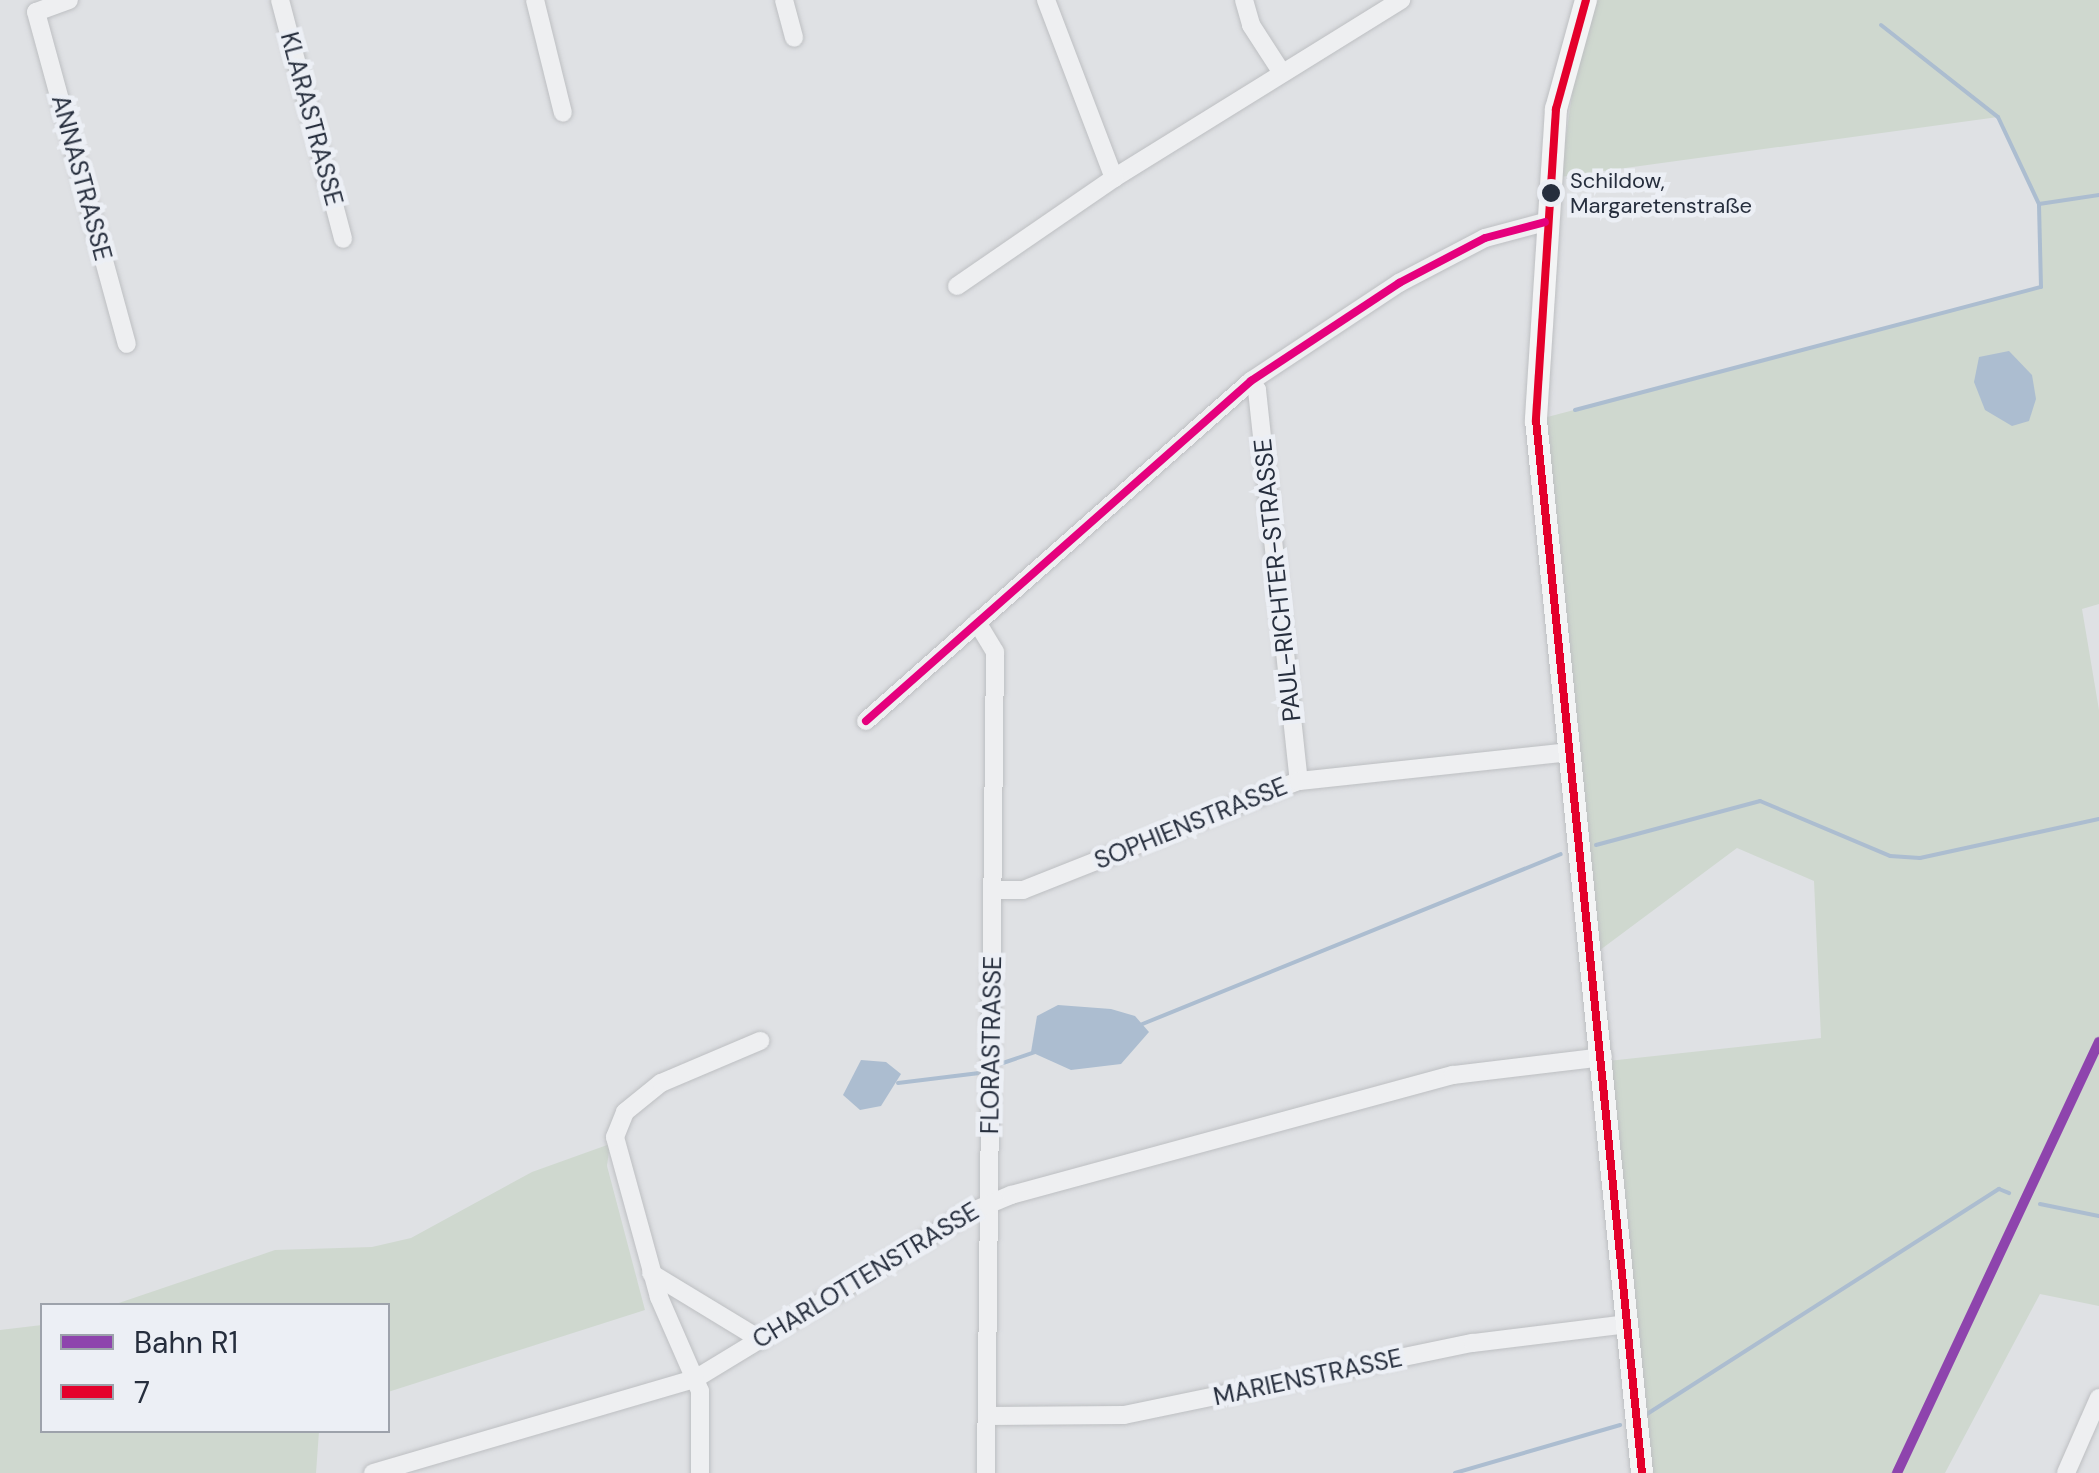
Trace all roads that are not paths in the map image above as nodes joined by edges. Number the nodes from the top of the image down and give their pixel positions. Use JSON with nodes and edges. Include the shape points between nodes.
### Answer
{"nodes":[{"id":1,"x":68,"y":0,"type":"edge"},
{"id":2,"x":280,"y":0,"type":"edge"},
{"id":3,"x":535,"y":0,"type":"edge"},
{"id":4,"x":784,"y":0,"type":"edge"},
{"id":5,"x":1046,"y":0,"type":"edge"},
{"id":6,"x":1244,"y":0,"type":"edge"},
{"id":7,"x":1401,"y":0,"type":"edge"},
{"id":8,"x":1586,"y":0,"type":"edge"},
{"id":9,"x":794,"y":38,"type":"dead end"},
{"id":10,"x":1282,"y":73,"type":"junction"},
{"id":11,"x":563,"y":113,"type":"dead end"},
{"id":12,"x":1114,"y":178,"type":"junction"},
{"id":13,"x":1545,"y":222,"type":"junction"},
{"id":14,"x":343,"y":239,"type":"dead end"},
{"id":15,"x":957,"y":286,"type":"dead end"},
{"id":16,"x":127,"y":344,"type":"dead end"},
{"id":17,"x":1251,"y":381,"type":"junction"},
{"id":18,"x":977,"y":622,"type":"junction"},
{"id":19,"x":866,"y":721,"type":"dead end"},
{"id":20,"x":1570,"y":752,"type":"junction"},
{"id":21,"x":1299,"y":781,"type":"junction"},
{"id":22,"x":995,"y":890,"type":"junction"},
{"id":23,"x":760,"y":1040,"type":"dead end"},
{"id":24,"x":1603,"y":1057,"type":"junction"},
{"id":25,"x":989,"y":1203,"type":"junction"},
{"id":26,"x":651,"y":1273,"type":"junction"},
{"id":27,"x":1628,"y":1324,"type":"junction"},
{"id":28,"x":761,"y":1340,"type":"junction"},
{"id":29,"x":694,"y":1379,"type":"junction"},
{"id":30,"x":2099,"y":1398,"type":"edge"},
{"id":31,"x":987,"y":1416,"type":"junction"},
{"id":32,"x":429,"y":1465,"type":"edge"},
{"id":33,"x":372,"y":1473,"type":"edge"},
{"id":34,"x":700,"y":1473,"type":"edge"},
{"id":35,"x":986,"y":1473,"type":"edge"},
{"id":36,"x":1642,"y":1473,"type":"edge"},
{"id":37,"x":2066,"y":1473,"type":"edge"}],
"edges":[{"from":1,"to":16,"type":"street","name":"ANNASTRASSE","via":[[36,12]]},
{"from":2,"to":14,"type":"street","name":"KLARASTRASSE"},
{"from":3,"to":11,"type":"street"},
{"from":4,"to":9,"type":"street"},
{"from":5,"to":12,"type":"street"},
{"from":6,"to":10,"type":"street","via":[[1251,25]]},
{"from":7,"to":10,"type":"street"},
{"from":8,"to":13,"type":"main road","via":[[1556,109]]},
{"from":10,"to":12,"type":"street"},
{"from":12,"to":15,"type":"street"},
{"from":13,"to":17,"type":"street","via":[[1485,238],[1399,283]]},
{"from":13,"to":20,"type":"main road","via":[[1536,420]]},
{"from":17,"to":18,"type":"street"},
{"from":17,"to":21,"type":"street","name":"PAUL-RICHTER-STRASSE"},
{"from":18,"to":19,"type":"street"},
{"from":18,"to":22,"type":"street","name":"FLORASTRASSE","via":[[995,652]]},
{"from":20,"to":21,"type":"street","name":"SOPHIENSTRASSE"},
{"from":20,"to":24,"type":"main road"},
{"from":21,"to":22,"type":"street","name":"SOPHIENSTRASSE","via":[[1024,890]]},
{"from":22,"to":25,"type":"street","name":"FLORASTRASSE"},
{"from":23,"to":26,"type":"street","via":[[661,1083],[618,1126],[619,1168]]},
{"from":24,"to":25,"type":"street","name":"CHARLOTTENSTRASSE","via":[[1453,1074]]},
{"from":24,"to":27,"type":"main road"},
{"from":25,"to":28,"type":"street","name":"CHARLOTTENSTRASSE"},
{"from":25,"to":31,"type":"street","name":"FLORASTRASSE"},
{"from":26,"to":28,"type":"street"},
{"from":26,"to":29,"type":"street"},
{"from":27,"to":31,"type":"street","name":"MARIENSTRASSE","via":[[1473,1343],[1124,1415]]},
{"from":27,"to":36,"type":"main road"},
{"from":28,"to":29,"type":"street","name":"CHARLOTTENSTRASSE"},
{"from":29,"to":32,"type":"street","name":"CHARLOTTENSTRASSE"},
{"from":29,"to":34,"type":"street"},
{"from":30,"to":37,"type":"street"},
{"from":31,"to":35,"type":"street","name":"FLORASTRASSE"},
{"from":32,"to":33,"type":"street","name":"CHARLOTTENSTRASSE"}]}
